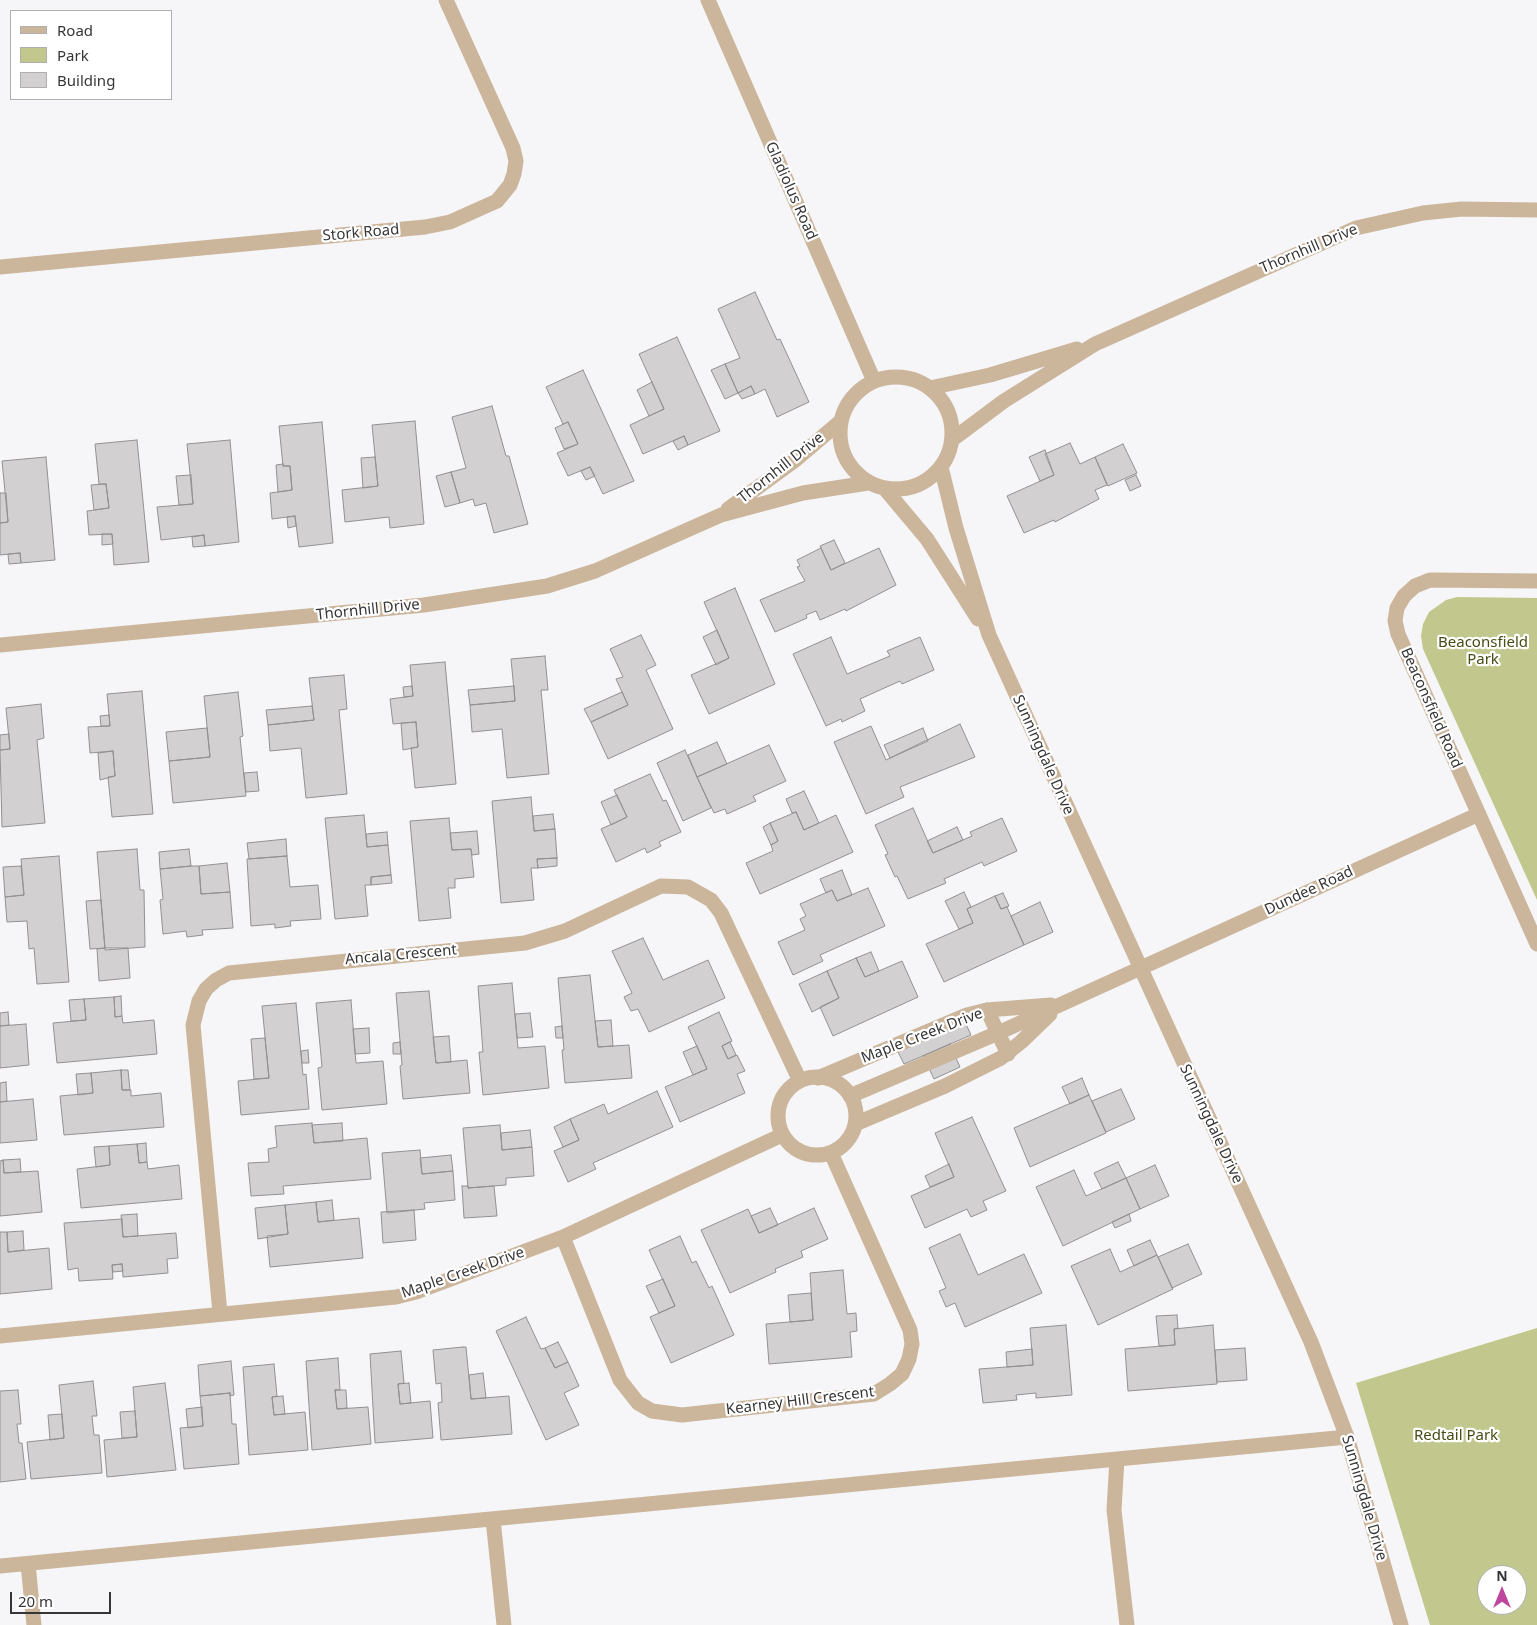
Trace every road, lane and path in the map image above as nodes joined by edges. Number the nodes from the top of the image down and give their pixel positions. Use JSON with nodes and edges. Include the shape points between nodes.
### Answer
{"nodes":[{"id":1,"x":446,"y":0,"type":"edge"},
{"id":2,"x":708,"y":0,"type":"edge"},
{"id":3,"x":1537,"y":210,"type":"edge"},
{"id":4,"x":0,"y":267,"type":"edge"},
{"id":5,"x":1095,"y":344,"type":"junction"},
{"id":6,"x":874,"y":381,"type":"junction"},
{"id":7,"x":930,"y":388,"type":"junction"},
{"id":8,"x":841,"y":421,"type":"junction"},
{"id":9,"x":953,"y":439,"type":"junction"},
{"id":10,"x":941,"y":467,"type":"junction"},
{"id":11,"x":868,"y":482,"type":"junction"},
{"id":12,"x":885,"y":489,"type":"junction"},
{"id":13,"x":721,"y":515,"type":"junction"},
{"id":14,"x":1537,"y":581,"type":"edge"},
{"id":15,"x":989,"y":635,"type":"junction"},
{"id":16,"x":0,"y":645,"type":"edge"},
{"id":17,"x":1478,"y":814,"type":"junction"},
{"id":18,"x":1537,"y":944,"type":"edge"},
{"id":19,"x":1140,"y":969,"type":"junction"},
{"id":20,"x":1060,"y":1005,"type":"junction"},
{"id":21,"x":987,"y":1010,"type":"junction"},
{"id":22,"x":998,"y":1033,"type":"junction"},
{"id":23,"x":1008,"y":1054,"type":"junction"},
{"id":24,"x":818,"y":1078,"type":"junction"},
{"id":25,"x":800,"y":1081,"type":"junction"},
{"id":26,"x":850,"y":1096,"type":"junction"},
{"id":27,"x":855,"y":1124,"type":"junction"},
{"id":28,"x":782,"y":1135,"type":"junction"},
{"id":29,"x":831,"y":1152,"type":"junction"},
{"id":30,"x":563,"y":1237,"type":"junction"},
{"id":31,"x":220,"y":1313,"type":"junction"},
{"id":32,"x":0,"y":1336,"type":"edge"},
{"id":33,"x":1346,"y":1437,"type":"junction"},
{"id":34,"x":1117,"y":1459,"type":"junction"},
{"id":35,"x":493,"y":1519,"type":"junction"},
{"id":36,"x":28,"y":1564,"type":"junction"},
{"id":37,"x":0,"y":1566,"type":"edge"},
{"id":38,"x":34,"y":1625,"type":"edge"},
{"id":39,"x":504,"y":1625,"type":"edge"},
{"id":40,"x":1127,"y":1625,"type":"edge"},
{"id":41,"x":1401,"y":1625,"type":"edge"}],
"edges":[{"from":1,"to":4,"type":"street","name":"Stork Road","via":[[513,148],[514,174],[497,201],[450,222],[425,227]]},
{"from":2,"to":6,"type":"street","name":"Gladiolus Road"},
{"from":3,"to":5,"type":"street","name":"Thornhill Drive","via":[[1423,212],[1356,228]]},
{"from":5,"to":7,"type":"street","name":"Thornhill Drive"},
{"from":5,"to":9,"type":"street","name":"Thornhill Drive","via":[[1004,401]]},
{"from":6,"to":7,"type":"street","via":[[893,377],[912,379]]},
{"from":6,"to":8,"type":"street","via":[[859,390],[847,404]]},
{"from":7,"to":9,"type":"street","via":[[944,402],[951,420]]},
{"from":8,"to":11,"type":"street","via":[[844,457]]},
{"from":8,"to":13,"type":"street","name":"Thornhill Drive","via":[[794,461]]},
{"from":9,"to":10,"type":"street"},
{"from":10,"to":12,"type":"street","via":[[920,484],[903,489]]},
{"from":10,"to":15,"type":"street","name":"Sunningdale Drive"},
{"from":11,"to":12,"type":"street"},
{"from":11,"to":13,"type":"street","name":"Thornhill Drive","via":[[803,493]]},
{"from":12,"to":15,"type":"street","name":"Sunningdale Drive","via":[[927,539]]},
{"from":13,"to":16,"type":"street","name":"Thornhill Drive","via":[[594,571],[547,586],[424,605]]},
{"from":14,"to":17,"type":"street","name":"Beaconsfield Road","via":[[1430,580],[1415,586],[1397,608],[1395,622],[1398,634]]},
{"from":15,"to":19,"type":"street","name":"Sunningdale Drive"},
{"from":17,"to":18,"type":"street","name":"Beaconsfield Road"},
{"from":17,"to":19,"type":"street","name":"Dundee Road"},
{"from":19,"to":20,"type":"street","name":"Maple Creek Drive"},
{"from":19,"to":33,"type":"street","name":"Sunningdale Drive","via":[[1311,1342]]},
{"from":20,"to":21,"type":"street","name":"Maple Creek Drive"},
{"from":20,"to":22,"type":"street","name":"Maple Creek Drive"},
{"from":20,"to":23,"type":"street"},
{"from":21,"to":22,"type":"street"},
{"from":21,"to":24,"type":"street","name":"Maple Creek Drive","via":[[952,1020]]},
{"from":22,"to":23,"type":"street"},
{"from":22,"to":26,"type":"street","name":"Maple Creek Drive"},
{"from":23,"to":27,"type":"street","via":[[945,1086]]},
{"from":24,"to":25,"type":"street"},
{"from":24,"to":26,"type":"street","via":[[836,1082]]},
{"from":25,"to":28,"type":"street","via":[[786,1092],[778,1109]]},
{"from":25,"to":31,"type":"street","name":"Ancala Crescent","via":[[721,914],[711,900],[688,887],[661,886],[565,931],[526,943],[229,973],[206,989],[198,1001],[193,1025]]},
{"from":26,"to":27,"type":"street","via":[[855,1108]]},
{"from":27,"to":29,"type":"street","via":[[844,1144]]},
{"from":28,"to":29,"type":"street","via":[[801,1152],[816,1155]]},
{"from":28,"to":30,"type":"street","name":"Maple Creek Drive"},
{"from":29,"to":30,"type":"street","name":"Kearney Hill Crescent","via":[[910,1330],[912,1344],[902,1374],[874,1394],[682,1415],[652,1411],[638,1403],[620,1380]]},
{"from":30,"to":31,"type":"street","name":"Maple Creek Drive","via":[[416,1292]]},
{"from":31,"to":32,"type":"street","name":"Maple Creek Drive"},
{"from":33,"to":34,"type":"street"},
{"from":33,"to":41,"type":"street","name":"Sunningdale Drive"},
{"from":34,"to":35,"type":"street"},
{"from":34,"to":40,"type":"street","via":[[1114,1510]]},
{"from":35,"to":36,"type":"street"},
{"from":35,"to":39,"type":"street"},
{"from":36,"to":37,"type":"street"},
{"from":36,"to":38,"type":"street"}]}
